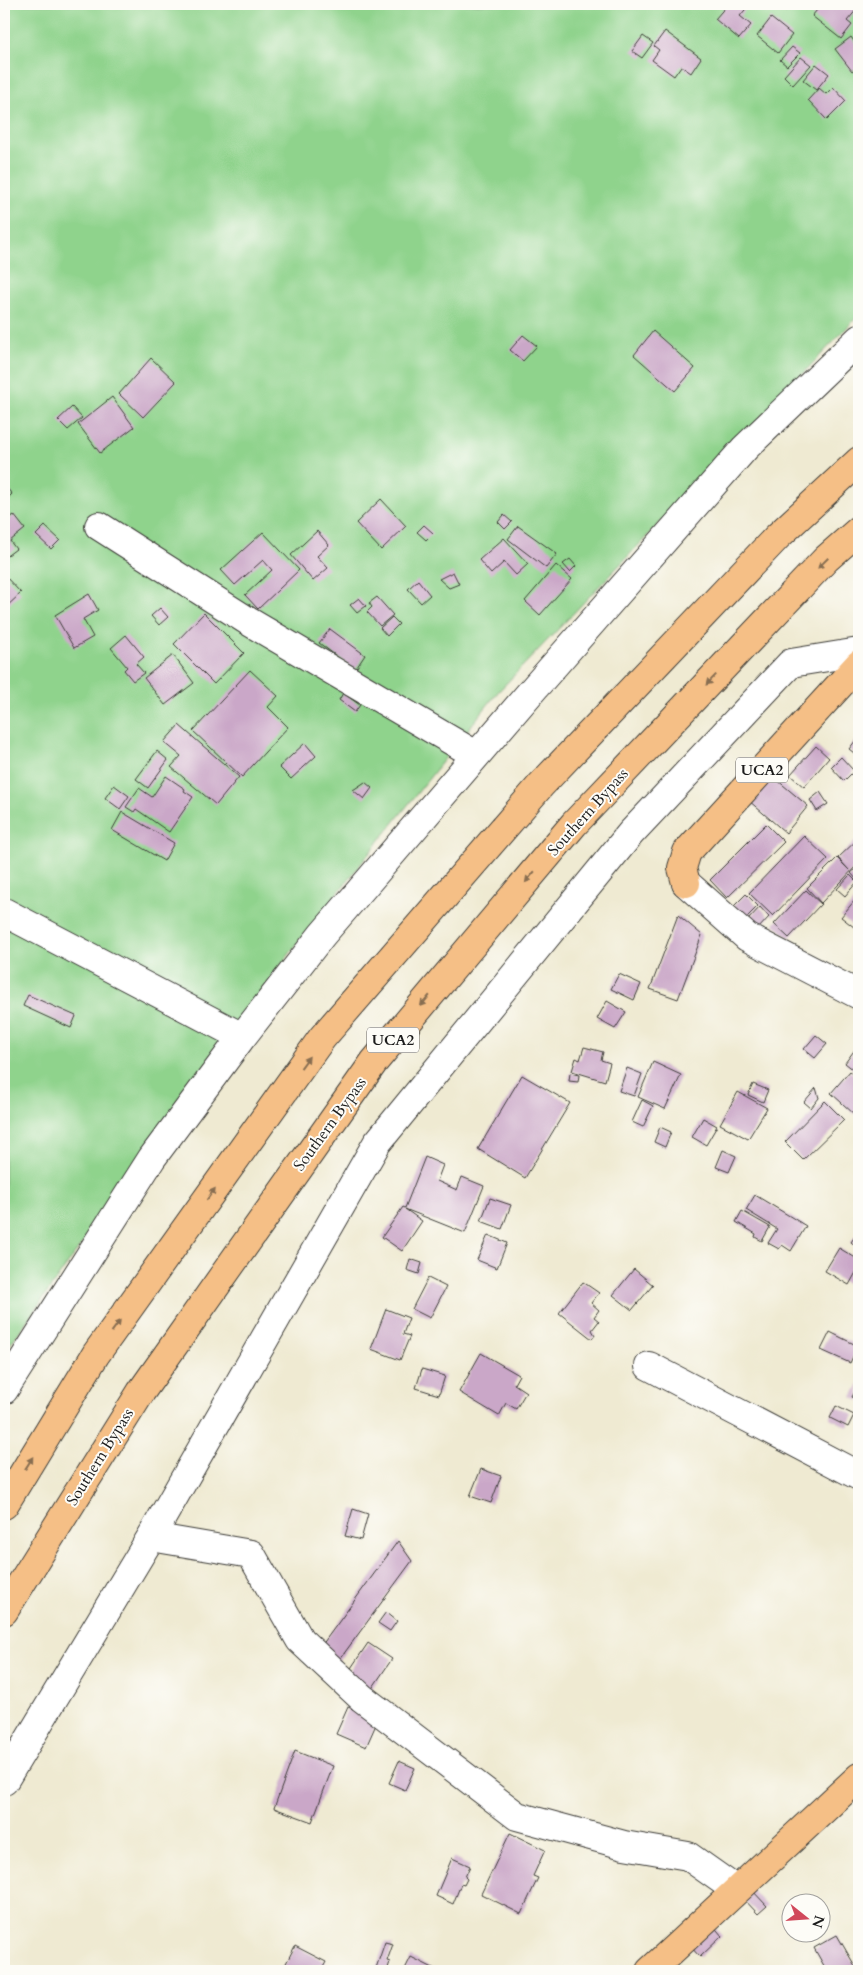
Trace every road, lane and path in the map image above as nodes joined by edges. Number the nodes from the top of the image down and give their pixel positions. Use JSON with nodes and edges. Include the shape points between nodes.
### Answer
{"nodes":[{"id":1,"x":859,"y":339,"type":"edge"},
{"id":2,"x":859,"y":461,"type":"edge"},
{"id":3,"x":99,"y":526,"type":"dead end"},
{"id":4,"x":859,"y":530,"type":"edge"},
{"id":5,"x":859,"y":652,"type":"edge"},
{"id":6,"x":859,"y":664,"type":"edge"},
{"id":7,"x":476,"y":755,"type":"junction"},
{"id":8,"x":686,"y":883,"type":"joint"},
{"id":9,"x":4,"y":912,"type":"edge"},
{"id":10,"x":859,"y":995,"type":"edge"},
{"id":11,"x":242,"y":1037,"type":"junction"},
{"id":12,"x":649,"y":1366,"type":"dead end"},
{"id":13,"x":4,"y":1390,"type":"edge"},
{"id":14,"x":859,"y":1476,"type":"edge"},
{"id":15,"x":4,"y":1505,"type":"edge"},
{"id":16,"x":151,"y":1537,"type":"junction"},
{"id":17,"x":4,"y":1611,"type":"edge"},
{"id":18,"x":859,"y":1777,"type":"edge"},
{"id":19,"x":4,"y":1781,"type":"edge"},
{"id":20,"x":736,"y":1890,"type":"junction"},
{"id":21,"x":650,"y":1971,"type":"edge"}],
"edges":[{"from":1,"to":7,"type":"street","via":[[745,448]]},
{"from":15,"to":2,"type":"main road","one_way":true,"via":[[96,1354],[322,1038],[541,785],[778,536]]},
{"from":3,"to":7,"type":"street","via":[[248,621]]},
{"from":4,"to":17,"type":"main road","name":"Southern Bypass","number":"UCA2","one_way":true,"via":[[826,559],[574,824],[374,1062],[141,1392]]},
{"from":5,"to":16,"type":"street","via":[[792,663],[631,833],[377,1143]]},
{"from":6,"to":8,"type":"main road","number":"UCA2","via":[[687,852],[682,868]]},
{"from":7,"to":11,"type":"street","via":[[322,935]]},
{"from":8,"to":10,"type":"street","via":[[747,937]]},
{"from":9,"to":11,"type":"street"},
{"from":11,"to":13,"type":"street","via":[[152,1158]]},
{"from":12,"to":14,"type":"street"},
{"from":16,"to":19,"type":"street"},
{"from":16,"to":20,"type":"street","via":[[251,1554],[300,1640],[362,1698],[517,1816],[624,1845],[688,1856]]},
{"from":18,"to":20,"type":"main road"},
{"from":20,"to":21,"type":"main road"}]}
